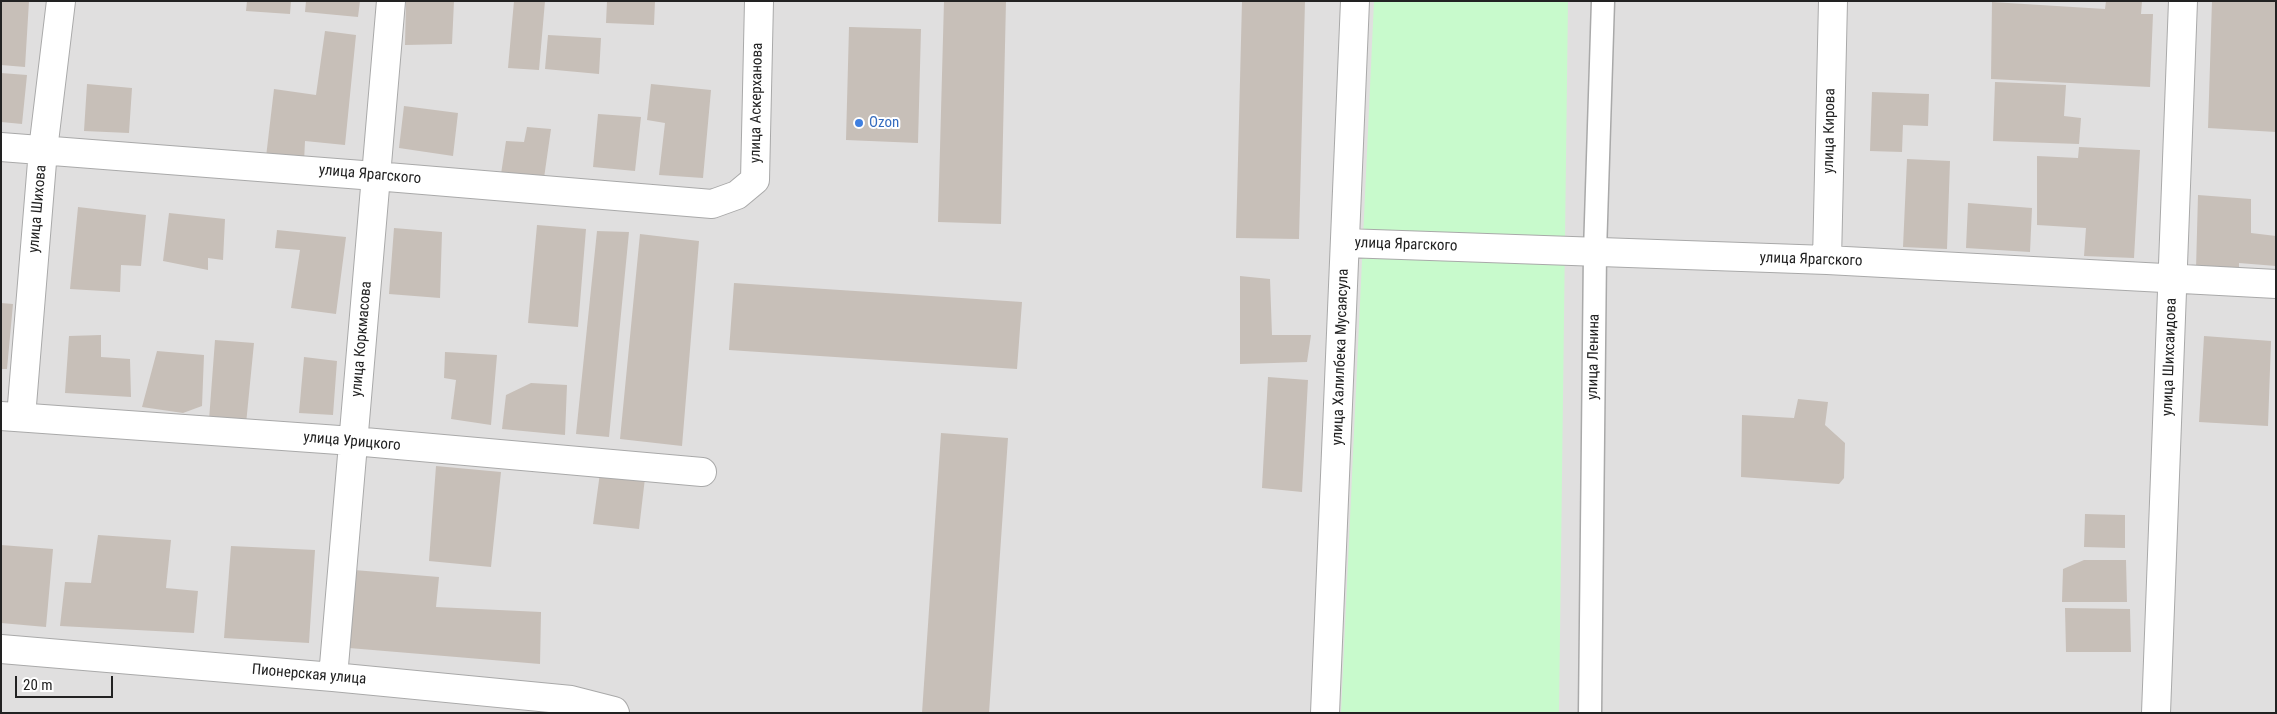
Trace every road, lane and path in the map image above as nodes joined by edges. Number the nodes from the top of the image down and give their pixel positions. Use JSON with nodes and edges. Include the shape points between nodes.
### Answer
{"nodes":[{"id":1,"x":61,"y":1,"type":"edge"},
{"id":2,"x":391,"y":1,"type":"edge"},
{"id":3,"x":759,"y":1,"type":"edge"},
{"id":4,"x":1355,"y":1,"type":"edge"},
{"id":5,"x":1603,"y":1,"type":"edge"},
{"id":6,"x":1833,"y":1,"type":"edge"},
{"id":7,"x":2183,"y":1,"type":"edge"},
{"id":8,"x":1,"y":147,"type":"edge"},
{"id":9,"x":43,"y":150,"type":"junction"},
{"id":10,"x":375,"y":176,"type":"junction"},
{"id":11,"x":737,"y":195,"type":"joint"},
{"id":12,"x":1346,"y":243,"type":"junction"},
{"id":13,"x":1595,"y":252,"type":"junction"},
{"id":14,"x":1826,"y":260,"type":"junction"},
{"id":15,"x":2173,"y":279,"type":"junction"},
{"id":16,"x":2276,"y":284,"type":"edge"},
{"id":17,"x":11,"y":416,"type":"edge"},
{"id":18,"x":353,"y":441,"type":"junction"},
{"id":19,"x":702,"y":472,"type":"dead end"},
{"id":20,"x":1,"y":649,"type":"edge"},
{"id":21,"x":333,"y":677,"type":"junction"},
{"id":22,"x":615,"y":713,"type":"edge"},
{"id":23,"x":1325,"y":713,"type":"edge"},
{"id":24,"x":1590,"y":713,"type":"edge"},
{"id":25,"x":2156,"y":713,"type":"edge"}],
"edges":[{"from":1,"to":9,"type":"street","name":"улица Шихова"},
{"from":2,"to":10,"type":"street","name":"улица Коркмасова"},
{"from":3,"to":11,"type":"street","name":"улица Аскерханова","via":[[755,180]]},
{"from":4,"to":12,"type":"street","name":"улица Халилбека Мусаясула"},
{"from":5,"to":13,"type":"street","name":"улица Ленина"},
{"from":6,"to":14,"type":"street","name":"улица Кирова"},
{"from":7,"to":15,"type":"street","name":"улица Шихсаидова"},
{"from":8,"to":9,"type":"street","name":"улица Ярагского"},
{"from":9,"to":10,"type":"street","name":"улица Ярагского"},
{"from":9,"to":17,"type":"street","name":"улица Шихова"},
{"from":10,"to":11,"type":"street","name":"улица Ярагского","via":[[712,204]]},
{"from":10,"to":18,"type":"street","name":"улица Коркмасова"},
{"from":12,"to":13,"type":"street","name":"улица Ярагского"},
{"from":12,"to":23,"type":"street","name":"улица Халилбека Мусаясула"},
{"from":13,"to":14,"type":"street","name":"улица Ярагского"},
{"from":13,"to":24,"type":"street","name":"улица Ленина"},
{"from":14,"to":15,"type":"street","name":"улица Ярагского"},
{"from":15,"to":16,"type":"street","name":"улица Ярагского"},
{"from":15,"to":25,"type":"street","name":"улица Шихсаидова"},
{"from":17,"to":18,"type":"street","name":"улица Урицкого"},
{"from":18,"to":19,"type":"street","name":"улица Урицкого"},
{"from":18,"to":21,"type":"street","name":"улица Коркмасова"},
{"from":20,"to":21,"type":"street","name":"Пионерская улица"},
{"from":21,"to":22,"type":"street","name":"Пионерская улица","via":[[571,700]]}]}
